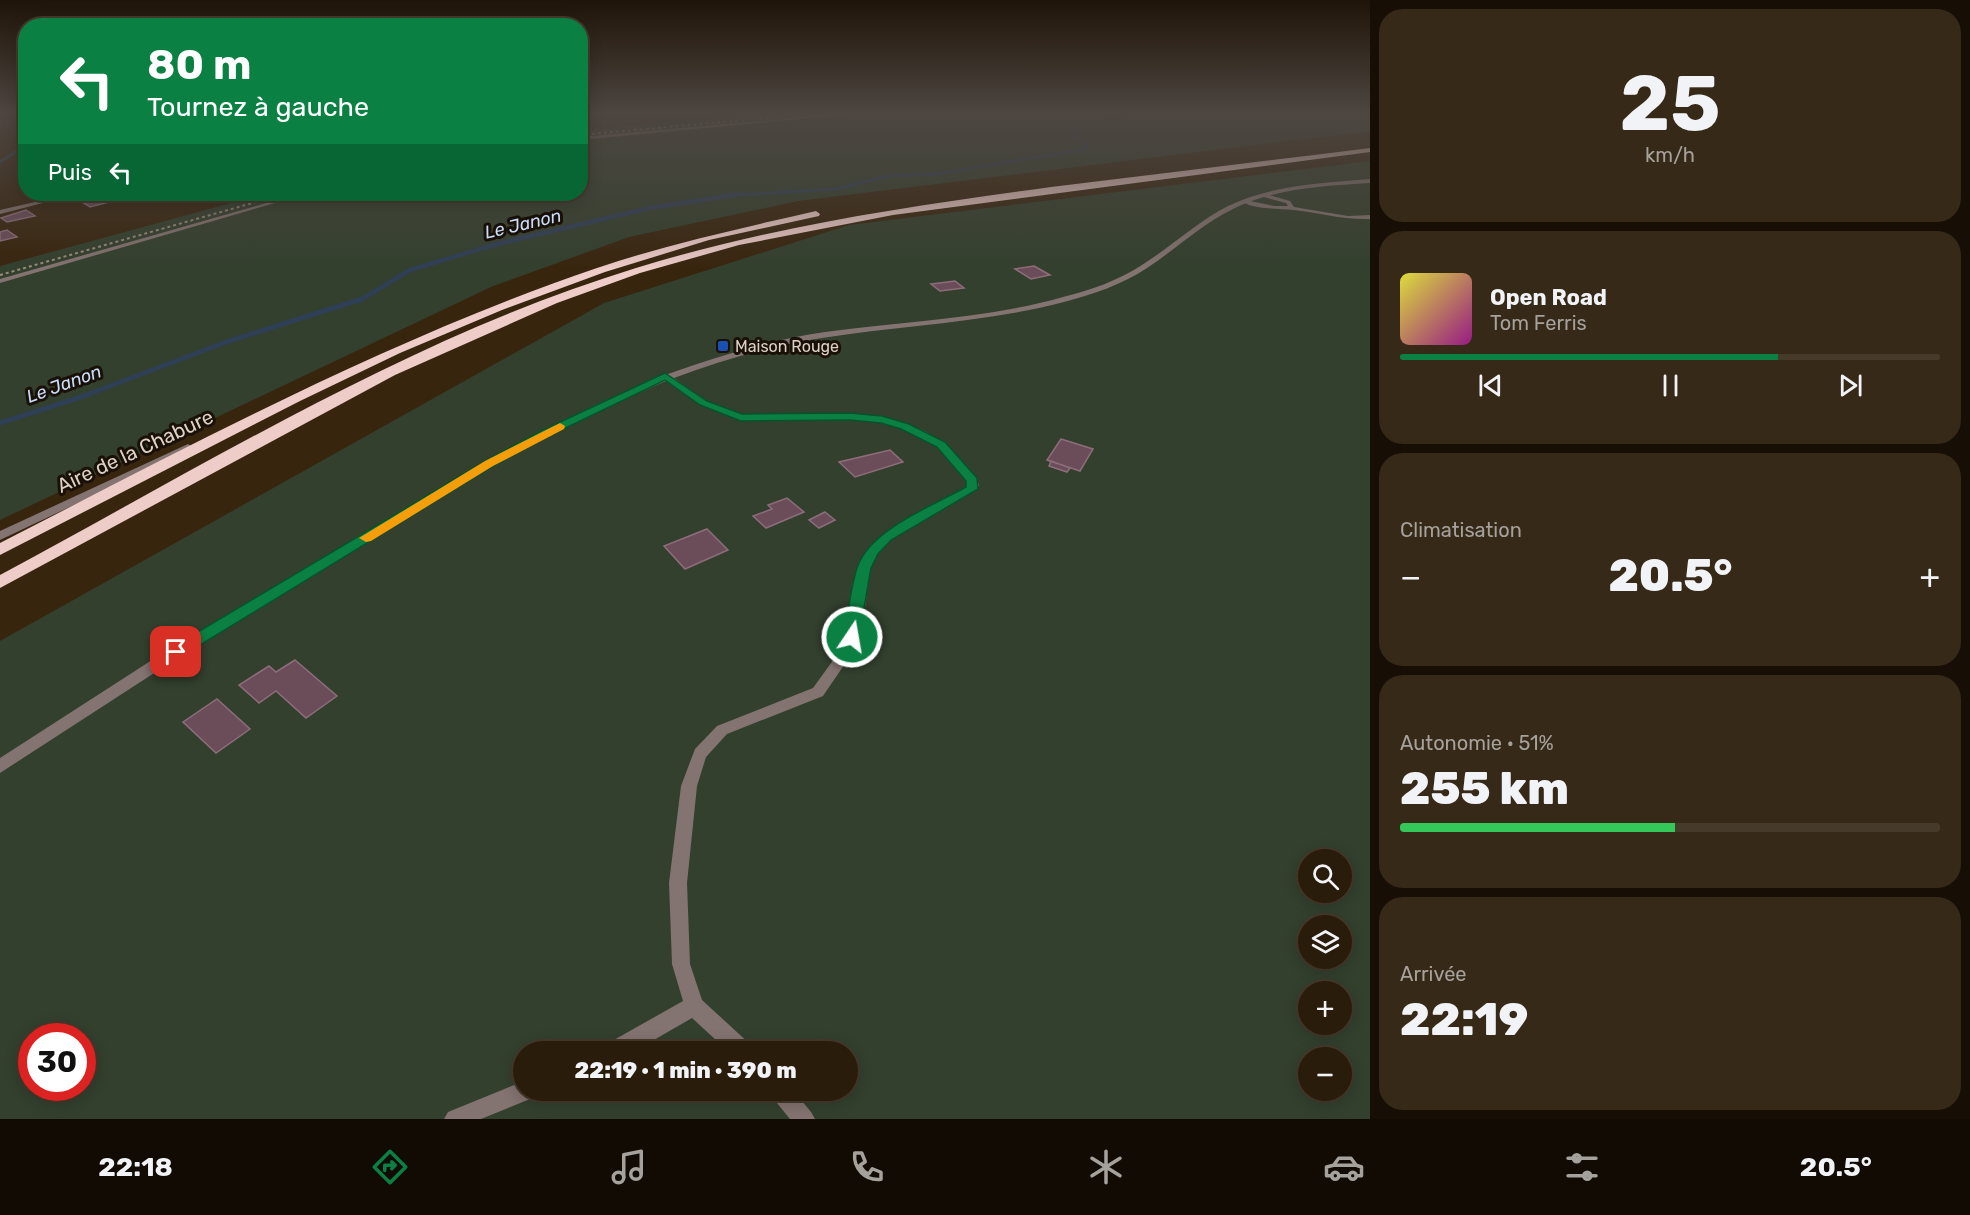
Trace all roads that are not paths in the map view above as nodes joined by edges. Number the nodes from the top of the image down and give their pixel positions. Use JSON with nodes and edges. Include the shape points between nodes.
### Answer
{"nodes":[{"id":1,"x":1181,"y":165,"type":"edge"},
{"id":2,"x":1252,"y":165,"type":"edge"},
{"id":3,"x":1370,"y":181,"type":"edge"},
{"id":4,"x":1266,"y":196,"type":"junction"},
{"id":5,"x":46,"y":201,"type":"edge"},
{"id":6,"x":279,"y":201,"type":"edge"},
{"id":7,"x":1245,"y":202,"type":"junction"},
{"id":8,"x":862,"y":206,"type":"dead end"},
{"id":9,"x":1292,"y":208,"type":"junction"},
{"id":10,"x":830,"y":211,"type":"dead end"},
{"id":11,"x":0,"y":212,"type":"edge"},
{"id":12,"x":1370,"y":217,"type":"edge"},
{"id":13,"x":0,"y":281,"type":"edge"},
{"id":14,"x":665,"y":376,"type":"junction"},
{"id":15,"x":287,"y":401,"type":"junction"},
{"id":16,"x":0,"y":536,"type":"edge"},
{"id":17,"x":0,"y":550,"type":"edge"},
{"id":18,"x":0,"y":582,"type":"edge"},
{"id":19,"x":0,"y":766,"type":"edge"},
{"id":20,"x":694,"y":1006,"type":"junction"},
{"id":21,"x":632,"y":1041,"type":"edge"},
{"id":22,"x":732,"y":1041,"type":"edge"},
{"id":23,"x":513,"y":1096,"type":"edge"},
{"id":24,"x":788,"y":1101,"type":"edge"},
{"id":25,"x":455,"y":1119,"type":"edge"},
{"id":26,"x":804,"y":1119,"type":"edge"}],
"edges":[{"from":1,"to":8,"type":"highway"},
{"from":2,"to":18,"type":"highway","via":[[868,215],[734,243],[634,272],[541,306],[419,360],[305,417]]},
{"from":3,"to":4,"type":"street"},
{"from":4,"to":7,"type":"street"},
{"from":4,"to":9,"type":"street","via":[[1288,202]]},
{"from":5,"to":11,"type":"street"},
{"from":6,"to":13,"type":"street"},
{"from":7,"to":9,"type":"street"},
{"from":7,"to":14,"type":"street","via":[[1215,217],[1135,273],[1075,296],[1016,309],[785,342]]},
{"from":9,"to":12,"type":"street","via":[[1348,218]]},
{"from":10,"to":15,"type":"highway","via":[[664,249],[579,275],[467,318]]},
{"from":14,"to":19,"type":"street","via":[[489,464],[157,664]]},
{"from":14,"to":20,"type":"street","via":[[704,403],[741,418],[850,417],[905,426],[941,445],[974,485],[887,537],[872,552],[864,568],[856,624],[848,649],[818,692],[722,730],[700,754],[689,786],[678,883],[681,964]]},
{"from":15,"to":16,"type":"street","name":"Aire de la Chabure"},
{"from":15,"to":17,"type":"highway"},
{"from":20,"to":21,"type":"street"},
{"from":20,"to":22,"type":"street"},
{"from":23,"to":25,"type":"street"},
{"from":24,"to":26,"type":"street"}]}
